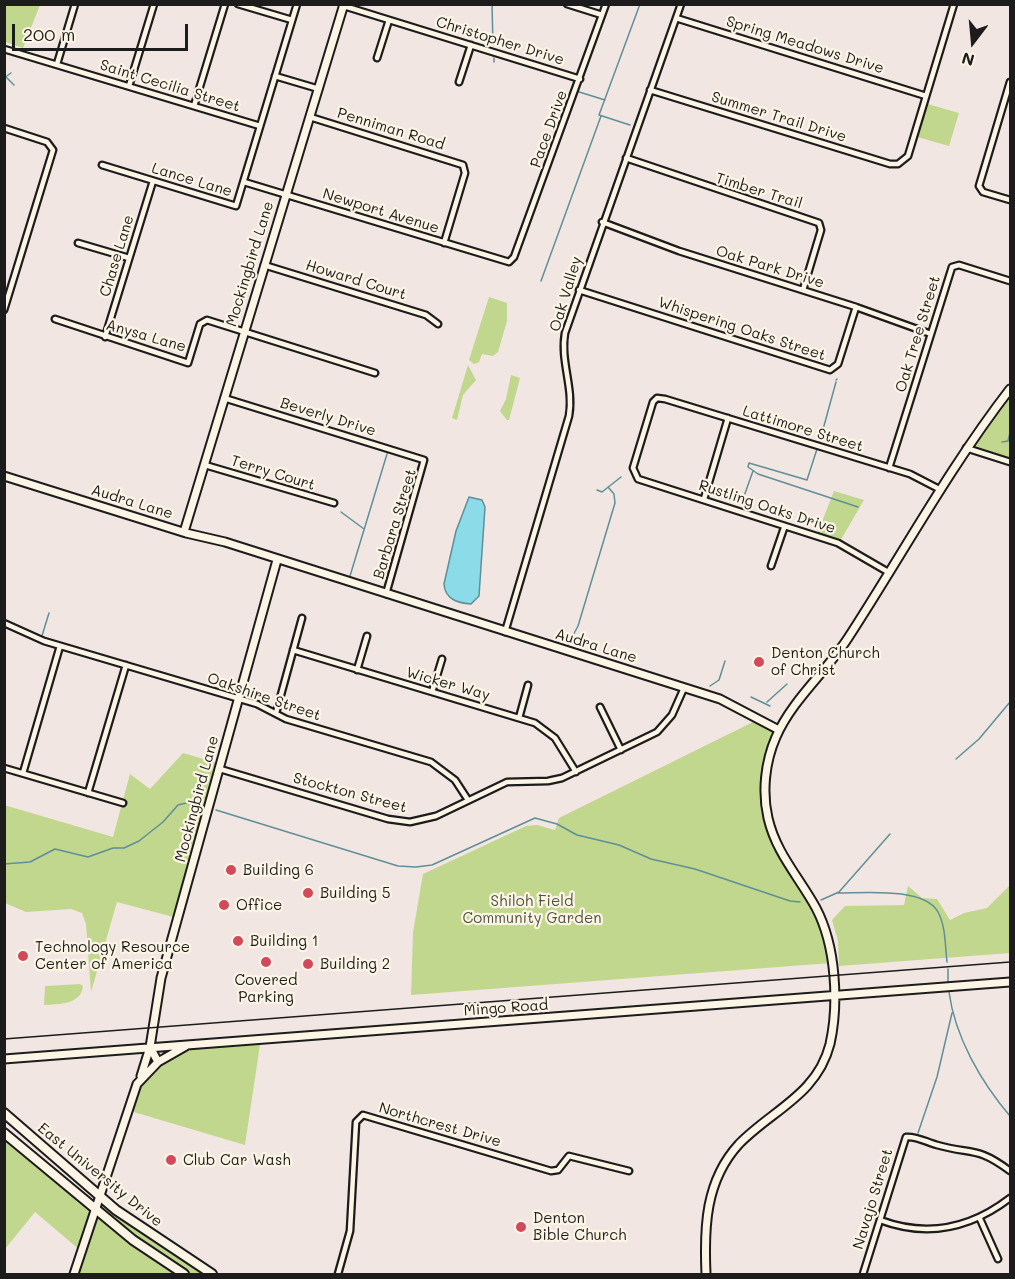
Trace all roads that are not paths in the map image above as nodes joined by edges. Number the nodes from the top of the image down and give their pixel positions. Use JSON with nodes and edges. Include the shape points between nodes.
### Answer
{"nodes":[{"id":1,"x":75,"y":4,"type":"edge"},
{"id":2,"x":154,"y":4,"type":"edge"},
{"id":3,"x":225,"y":4,"type":"edge"},
{"id":4,"x":238,"y":4,"type":"edge"},
{"id":5,"x":297,"y":4,"type":"edge"},
{"id":6,"x":567,"y":4,"type":"edge"},
{"id":7,"x":606,"y":4,"type":"edge"},
{"id":8,"x":681,"y":4,"type":"edge"},
{"id":9,"x":954,"y":4,"type":"edge"},
{"id":10,"x":344,"y":5,"type":"edge"},
{"id":11,"x":603,"y":15,"type":"junction"},
{"id":12,"x":676,"y":18,"type":"junction"},
{"id":13,"x":292,"y":20,"type":"junction"},
{"id":14,"x":389,"y":20,"type":"junction"},
{"id":15,"x":471,"y":45,"type":"junction"},
{"id":16,"x":4,"y":48,"type":"edge"},
{"id":17,"x":377,"y":58,"type":"dead end"},
{"id":18,"x":57,"y":64,"type":"junction"},
{"id":19,"x":275,"y":76,"type":"junction"},
{"id":20,"x":580,"y":79,"type":"junction"},
{"id":21,"x":459,"y":82,"type":"dead end"},
{"id":22,"x":1011,"y":82,"type":"edge"},
{"id":23,"x":129,"y":86,"type":"junction"},
{"id":24,"x":319,"y":89,"type":"junction"},
{"id":25,"x":650,"y":90,"type":"junction"},
{"id":26,"x":926,"y":96,"type":"junction"},
{"id":27,"x":194,"y":106,"type":"junction"},
{"id":28,"x":310,"y":117,"type":"junction"},
{"id":29,"x":260,"y":126,"type":"junction"},
{"id":30,"x":4,"y":128,"type":"edge"},
{"id":31,"x":626,"y":158,"type":"junction"},
{"id":32,"x":102,"y":165,"type":"dead end"},
{"id":33,"x":153,"y":181,"type":"junction"},
{"id":34,"x":244,"y":182,"type":"junction"},
{"id":35,"x":286,"y":194,"type":"junction"},
{"id":36,"x":1011,"y":200,"type":"edge"},
{"id":37,"x":602,"y":222,"type":"junction"},
{"id":38,"x":78,"y":243,"type":"dead end"},
{"id":39,"x":444,"y":243,"type":"junction"},
{"id":40,"x":129,"y":258,"type":"junction"},
{"id":41,"x":512,"y":261,"type":"joint"},
{"id":42,"x":264,"y":265,"type":"junction"},
{"id":43,"x":1011,"y":281,"type":"edge"},
{"id":44,"x":579,"y":290,"type":"junction"},
{"id":45,"x":803,"y":290,"type":"junction"},
{"id":46,"x":856,"y":307,"type":"junction"},
{"id":47,"x":4,"y":310,"type":"edge"},
{"id":48,"x":55,"y":319,"type":"dead end"},
{"id":49,"x":438,"y":324,"type":"dead end"},
{"id":50,"x":243,"y":331,"type":"junction"},
{"id":51,"x":931,"y":334,"type":"junction"},
{"id":52,"x":105,"y":337,"type":"junction"},
{"id":53,"x":375,"y":373,"type":"dead end"},
{"id":54,"x":1011,"y":389,"type":"edge"},
{"id":55,"x":224,"y":398,"type":"junction"},
{"id":56,"x":728,"y":418,"type":"junction"},
{"id":57,"x":966,"y":448,"type":"junction"},
{"id":58,"x":424,"y":460,"type":"joint"},
{"id":59,"x":1011,"y":462,"type":"edge"},
{"id":60,"x":205,"y":465,"type":"junction"},
{"id":61,"x":889,"y":468,"type":"junction"},
{"id":62,"x":634,"y":475,"type":"joint"},
{"id":63,"x":4,"y":476,"type":"edge"},
{"id":64,"x":939,"y":489,"type":"junction"},
{"id":65,"x":704,"y":499,"type":"junction"},
{"id":66,"x":334,"y":503,"type":"dead end"},
{"id":67,"x":784,"y":528,"type":"junction"},
{"id":68,"x":184,"y":532,"type":"junction"},
{"id":69,"x":277,"y":560,"type":"junction"},
{"id":70,"x":771,"y":566,"type":"dead end"},
{"id":71,"x":888,"y":573,"type":"junction"},
{"id":72,"x":386,"y":594,"type":"junction"},
{"id":73,"x":302,"y":618,"type":"dead end"},
{"id":74,"x":4,"y":623,"type":"edge"},
{"id":75,"x":505,"y":632,"type":"junction"},
{"id":76,"x":367,"y":636,"type":"dead end"},
{"id":77,"x":60,"y":646,"type":"junction"},
{"id":78,"x":293,"y":650,"type":"junction"},
{"id":79,"x":442,"y":659,"type":"dead end"},
{"id":80,"x":126,"y":665,"type":"junction"},
{"id":81,"x":357,"y":670,"type":"junction"},
{"id":82,"x":528,"y":685,"type":"dead end"},
{"id":83,"x":684,"y":688,"type":"junction"},
{"id":84,"x":432,"y":692,"type":"junction"},
{"id":85,"x":238,"y":698,"type":"junction"},
{"id":86,"x":600,"y":707,"type":"dead end"},
{"id":87,"x":276,"y":713,"type":"junction"},
{"id":88,"x":519,"y":718,"type":"junction"},
{"id":89,"x":779,"y":730,"type":"junction"},
{"id":90,"x":621,"y":750,"type":"junction"},
{"id":91,"x":4,"y":768,"type":"edge"},
{"id":92,"x":220,"y":769,"type":"junction"},
{"id":93,"x":576,"y":772,"type":"junction"},
{"id":94,"x":22,"y":773,"type":"junction"},
{"id":95,"x":88,"y":792,"type":"junction"},
{"id":96,"x":468,"y":800,"type":"junction"},
{"id":97,"x":123,"y":803,"type":"dead end"},
{"id":98,"x":1011,"y":982,"type":"edge"},
{"id":99,"x":833,"y":996,"type":"junction"},
{"id":100,"x":200,"y":1044,"type":"junction"},
{"id":101,"x":150,"y":1047,"type":"junction"},
{"id":102,"x":4,"y":1059,"type":"edge"},
{"id":103,"x":158,"y":1062,"type":"junction"},
{"id":104,"x":138,"y":1083,"type":"junction"},
{"id":105,"x":4,"y":1113,"type":"edge"},
{"id":106,"x":4,"y":1133,"type":"edge"},
{"id":107,"x":629,"y":1171,"type":"dead end"},
{"id":108,"x":1011,"y":1171,"type":"edge"},
{"id":109,"x":99,"y":1196,"type":"junction"},
{"id":110,"x":1011,"y":1198,"type":"edge"},
{"id":111,"x":95,"y":1209,"type":"junction"},
{"id":112,"x":980,"y":1219,"type":"junction"},
{"id":113,"x":880,"y":1220,"type":"junction"},
{"id":114,"x":998,"y":1259,"type":"dead end"},
{"id":115,"x":74,"y":1275,"type":"edge"},
{"id":116,"x":184,"y":1275,"type":"edge"},
{"id":117,"x":212,"y":1275,"type":"edge"},
{"id":118,"x":338,"y":1275,"type":"edge"},
{"id":119,"x":706,"y":1275,"type":"edge"},
{"id":120,"x":863,"y":1275,"type":"edge"}],
"edges":[{"from":1,"to":18,"type":"street"},
{"from":2,"to":23,"type":"street"},
{"from":3,"to":27,"type":"street"},
{"from":4,"to":13,"type":"street"},
{"from":5,"to":13,"type":"street","name":"Lance Lane"},
{"from":6,"to":11,"type":"street"},
{"from":7,"to":11,"type":"street","name":"Pace Drive"},
{"from":8,"to":12,"type":"street","name":"Oak Valley"},
{"from":9,"to":26,"type":"street"},
{"from":10,"to":14,"type":"street","name":"Christopher Drive"},
{"from":10,"to":24,"type":"street","name":"Mockingbird Lane"},
{"from":11,"to":20,"type":"street","name":"Pace Drive"},
{"from":12,"to":25,"type":"street","name":"Oak Valley"},
{"from":12,"to":26,"type":"street","name":"Spring Meadows Drive"},
{"from":13,"to":19,"type":"street","name":"Lance Lane"},
{"from":14,"to":15,"type":"street","name":"Christopher Drive"},
{"from":14,"to":17,"type":"street"},
{"from":15,"to":20,"type":"street","name":"Christopher Drive"},
{"from":15,"to":21,"type":"street"},
{"from":16,"to":18,"type":"street","name":"Saint Cecilia Street"},
{"from":18,"to":23,"type":"street","name":"Saint Cecilia Street"},
{"from":19,"to":24,"type":"street"},
{"from":19,"to":29,"type":"street","name":"Lance Lane"},
{"from":20,"to":41,"type":"street","name":"Pace Drive"},
{"from":22,"to":36,"type":"street","via":[[979,186],[983,192]]},
{"from":23,"to":27,"type":"street","name":"Saint Cecilia Street"},
{"from":24,"to":28,"type":"street","name":"Mockingbird Lane"},
{"from":25,"to":26,"type":"street","name":"Summer Trail Drive","via":[[890,164],[901,163],[908,156]]},
{"from":25,"to":31,"type":"street","name":"Oak Valley"},
{"from":27,"to":29,"type":"street","name":"Saint Cecilia Street"},
{"from":28,"to":35,"type":"street","name":"Mockingbird Lane"},
{"from":28,"to":39,"type":"street","name":"Penniman Road","via":[[465,166]]},
{"from":29,"to":34,"type":"street","name":"Lance Lane"},
{"from":30,"to":47,"type":"street","via":[[47,142],[53,150]]},
{"from":31,"to":37,"type":"street","name":"Oak Valley"},
{"from":31,"to":45,"type":"street","name":"Timber Trail","via":[[819,223],[821,230]]},
{"from":32,"to":33,"type":"street","name":"Lance Lane"},
{"from":33,"to":34,"type":"street","name":"Lance Lane","via":[[236,206]]},
{"from":33,"to":40,"type":"street","name":"Chase Lane"},
{"from":34,"to":35,"type":"street","name":"Newport Avenue"},
{"from":35,"to":39,"type":"street","name":"Newport Avenue"},
{"from":35,"to":42,"type":"street","name":"Mockingbird Lane"},
{"from":37,"to":44,"type":"street","name":"Oak Valley"},
{"from":37,"to":45,"type":"street","name":"Oak Park Drive"},
{"from":38,"to":40,"type":"street"},
{"from":39,"to":41,"type":"street","name":"Newport Avenue","via":[[504,262]]},
{"from":40,"to":52,"type":"street","name":"Chase Lane"},
{"from":42,"to":49,"type":"street","name":"Howard Court","via":[[426,315]]},
{"from":42,"to":50,"type":"street","name":"Mockingbird Lane"},
{"from":43,"to":51,"type":"street","name":"Oak Tree Street","via":[[954,265]]},
{"from":44,"to":46,"type":"street","name":"Whispering Oaks Street","via":[[830,370],[838,364]]},
{"from":44,"to":75,"type":"street","name":"Oak Valley","via":[[564,344],[570,383],[569,416]]},
{"from":45,"to":46,"type":"street","name":"Oak Park Drive"},
{"from":46,"to":51,"type":"street","name":"Oak Park Drive"},
{"from":48,"to":52,"type":"street","name":"Anysa Lane"},
{"from":50,"to":52,"type":"street","name":"Anysa Lane","via":[[203,321],[188,363]]},
{"from":50,"to":53,"type":"street","name":"Anysa Lane"},
{"from":50,"to":55,"type":"street","name":"Mockingbird Lane"},
{"from":51,"to":61,"type":"street","name":"Oak Tree Street"},
{"from":54,"to":57,"type":"street"},
{"from":55,"to":58,"type":"street","name":"Beverly Drive"},
{"from":55,"to":60,"type":"street","name":"Mockingbird Lane"},
{"from":56,"to":61,"type":"street","name":"Lattimore Street"},
{"from":56,"to":62,"type":"street","name":"Lattimore Street","via":[[657,398],[652,404]]},
{"from":56,"to":65,"type":"street"},
{"from":57,"to":59,"type":"street"},
{"from":57,"to":64,"type":"street"},
{"from":58,"to":72,"type":"street","name":"Barbara Street"},
{"from":60,"to":66,"type":"street","name":"Terry Court"},
{"from":60,"to":68,"type":"street","name":"Mockingbird Lane"},
{"from":61,"to":64,"type":"street","name":"Lattimore Street"},
{"from":62,"to":65,"type":"street","name":"Rustling Oaks Drive"},
{"from":63,"to":68,"type":"street","name":"Audra Lane"},
{"from":64,"to":71,"type":"street"},
{"from":65,"to":67,"type":"street","name":"Rustling Oaks Drive"},
{"from":67,"to":70,"type":"street"},
{"from":67,"to":71,"type":"street","name":"Rustling Oaks Drive","via":[[838,543]]},
{"from":68,"to":69,"type":"street","name":"Audra Lane"},
{"from":69,"to":72,"type":"street","name":"Audra Lane"},
{"from":69,"to":85,"type":"street","name":"Mockingbird Lane"},
{"from":71,"to":89,"type":"street","via":[[839,651]]},
{"from":72,"to":75,"type":"street","name":"Audra Lane"},
{"from":73,"to":78,"type":"street"},
{"from":74,"to":77,"type":"street","name":"Oakshire Street"},
{"from":75,"to":83,"type":"street","name":"Audra Lane"},
{"from":76,"to":81,"type":"street"},
{"from":77,"to":80,"type":"street","name":"Oakshire Street"},
{"from":77,"to":94,"type":"street"},
{"from":78,"to":81,"type":"street","name":"Wicker Way"},
{"from":78,"to":87,"type":"street"},
{"from":79,"to":84,"type":"street"},
{"from":80,"to":85,"type":"street","name":"Oakshire Street"},
{"from":80,"to":95,"type":"street"},
{"from":81,"to":84,"type":"street","name":"Wicker Way"},
{"from":82,"to":88,"type":"street"},
{"from":83,"to":89,"type":"street","name":"Audra Lane","via":[[725,700]]},
{"from":83,"to":90,"type":"street","name":"Stockton Street","via":[[665,724]]},
{"from":84,"to":88,"type":"street","name":"Wicker Way"},
{"from":85,"to":87,"type":"street","name":"Oakshire Street"},
{"from":85,"to":92,"type":"street","name":"Mockingbird Lane"},
{"from":86,"to":90,"type":"street"},
{"from":87,"to":96,"type":"street","name":"Oakshire Street","via":[[431,762],[453,777]]},
{"from":88,"to":93,"type":"street","name":"Wicker Way","via":[[551,734]]},
{"from":89,"to":99,"type":"street","via":[[766,772],[768,815],[780,851],[820,916],[829,948]]},
{"from":90,"to":93,"type":"street","name":"Stockton Street"},
{"from":91,"to":94,"type":"street"},
{"from":92,"to":96,"type":"street","name":"Stockton Street","via":[[400,821],[431,818]]},
{"from":92,"to":101,"type":"street","name":"Mockingbird Lane","via":[[163,971]]},
{"from":93,"to":96,"type":"street","name":"Stockton Street","via":[[548,781],[507,782]]},
{"from":94,"to":95,"type":"street"},
{"from":95,"to":97,"type":"street"},
{"from":98,"to":99,"type":"street","name":"Mingo Road"},
{"from":99,"to":100,"type":"street","name":"Mingo Road"},
{"from":99,"to":119,"type":"street","via":[[834,1023],[829,1047],[814,1079],[793,1102],[739,1144],[713,1187],[705,1220]]},
{"from":100,"to":101,"type":"street","name":"Mingo Road"},
{"from":100,"to":103,"type":"street","via":[[179,1048]]},
{"from":101,"to":102,"type":"street","name":"Mingo Road"},
{"from":101,"to":103,"type":"street"},
{"from":101,"to":104,"type":"street","name":"Mockingbird Lane"},
{"from":103,"to":104,"type":"street"},
{"from":104,"to":109,"type":"street","name":"Mockingbird Lane"},
{"from":105,"to":109,"type":"main road","name":"East University Drive"},
{"from":106,"to":111,"type":"main road","name":"East University Drive"},
{"from":107,"to":118,"type":"street","name":"Northcrest Drive","via":[[569,1156],[558,1170],[550,1171],[363,1115],[356,1122],[350,1230]]},
{"from":108,"to":113,"type":"street","name":"Navajo Street","via":[[981,1152],[906,1137]]},
{"from":109,"to":111,"type":"street","name":"Mockingbird Lane"},
{"from":109,"to":117,"type":"main road","name":"East University Drive"},
{"from":110,"to":112,"type":"street"},
{"from":111,"to":115,"type":"street","name":"Mockingbird Lane"},
{"from":111,"to":116,"type":"main road","name":"East University Drive"},
{"from":112,"to":113,"type":"street","via":[[947,1228],[919,1230]]},
{"from":112,"to":114,"type":"street"},
{"from":113,"to":120,"type":"street","name":"Navajo Street"}]}
